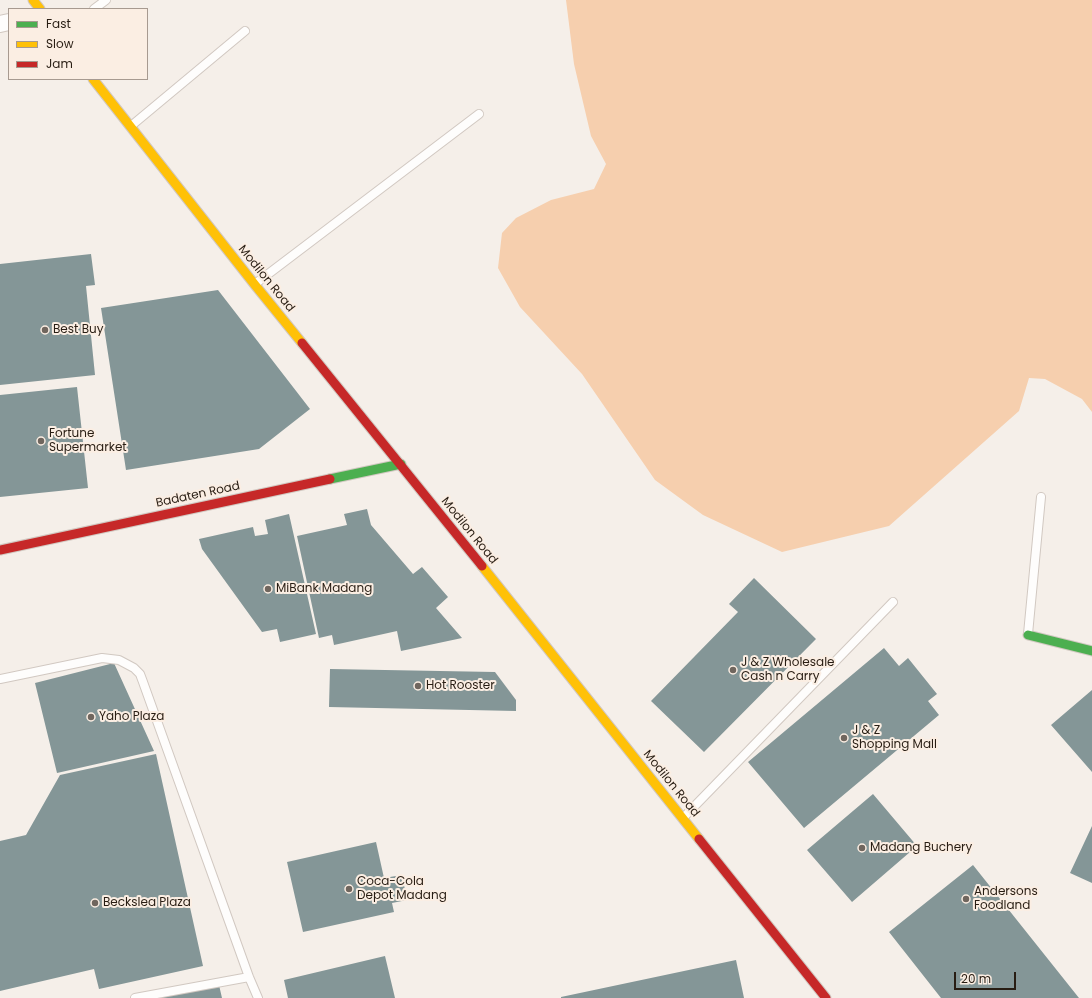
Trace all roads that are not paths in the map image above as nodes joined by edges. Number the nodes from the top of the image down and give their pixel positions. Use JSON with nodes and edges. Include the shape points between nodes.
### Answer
{"nodes":[{"id":1,"x":33,"y":0,"type":"edge"},
{"id":2,"x":106,"y":0,"type":"edge"},
{"id":3,"x":39,"y":8,"type":"edge"},
{"id":4,"x":95,"y":8,"type":"edge"},
{"id":5,"x":245,"y":31,"type":"dead end"},
{"id":6,"x":94,"y":80,"type":"edge"},
{"id":7,"x":479,"y":114,"type":"dead end"},
{"id":8,"x":130,"y":126,"type":"junction"},
{"id":9,"x":255,"y":285,"type":"junction"},
{"id":10,"x":401,"y":464,"type":"junction"},
{"id":11,"x":1041,"y":497,"type":"dead end"},
{"id":12,"x":0,"y":550,"type":"edge"},
{"id":13,"x":893,"y":602,"type":"dead end"},
{"id":14,"x":1028,"y":635,"type":"joint"},
{"id":15,"x":1092,"y":651,"type":"edge"},
{"id":16,"x":0,"y":679,"type":"edge"},
{"id":17,"x":683,"y":818,"type":"junction"},
{"id":18,"x":249,"y":977,"type":"junction"},
{"id":19,"x":135,"y":998,"type":"edge"},
{"id":20,"x":258,"y":998,"type":"edge"},
{"id":21,"x":826,"y":998,"type":"edge"}],
"edges":[{"from":1,"to":3,"type":"street"},
{"from":2,"to":4,"type":"lane"},
{"from":5,"to":8,"type":"lane"},
{"from":6,"to":8,"type":"street","name":"Modilon Road"},
{"from":7,"to":9,"type":"lane"},
{"from":8,"to":9,"type":"street","name":"Modilon Road"},
{"from":9,"to":10,"type":"street","name":"Modilon Road"},
{"from":10,"to":12,"type":"street","name":"Badaten Road"},
{"from":10,"to":17,"type":"street","name":"Modilon Road"},
{"from":11,"to":14,"type":"lane"},
{"from":13,"to":17,"type":"lane"},
{"from":14,"to":15,"type":"street"},
{"from":16,"to":18,"type":"lane","via":[[106,658],[127,663],[140,674]]},
{"from":17,"to":21,"type":"street","name":"Modilon Road"},
{"from":18,"to":19,"type":"lane"},
{"from":18,"to":20,"type":"lane"}]}
